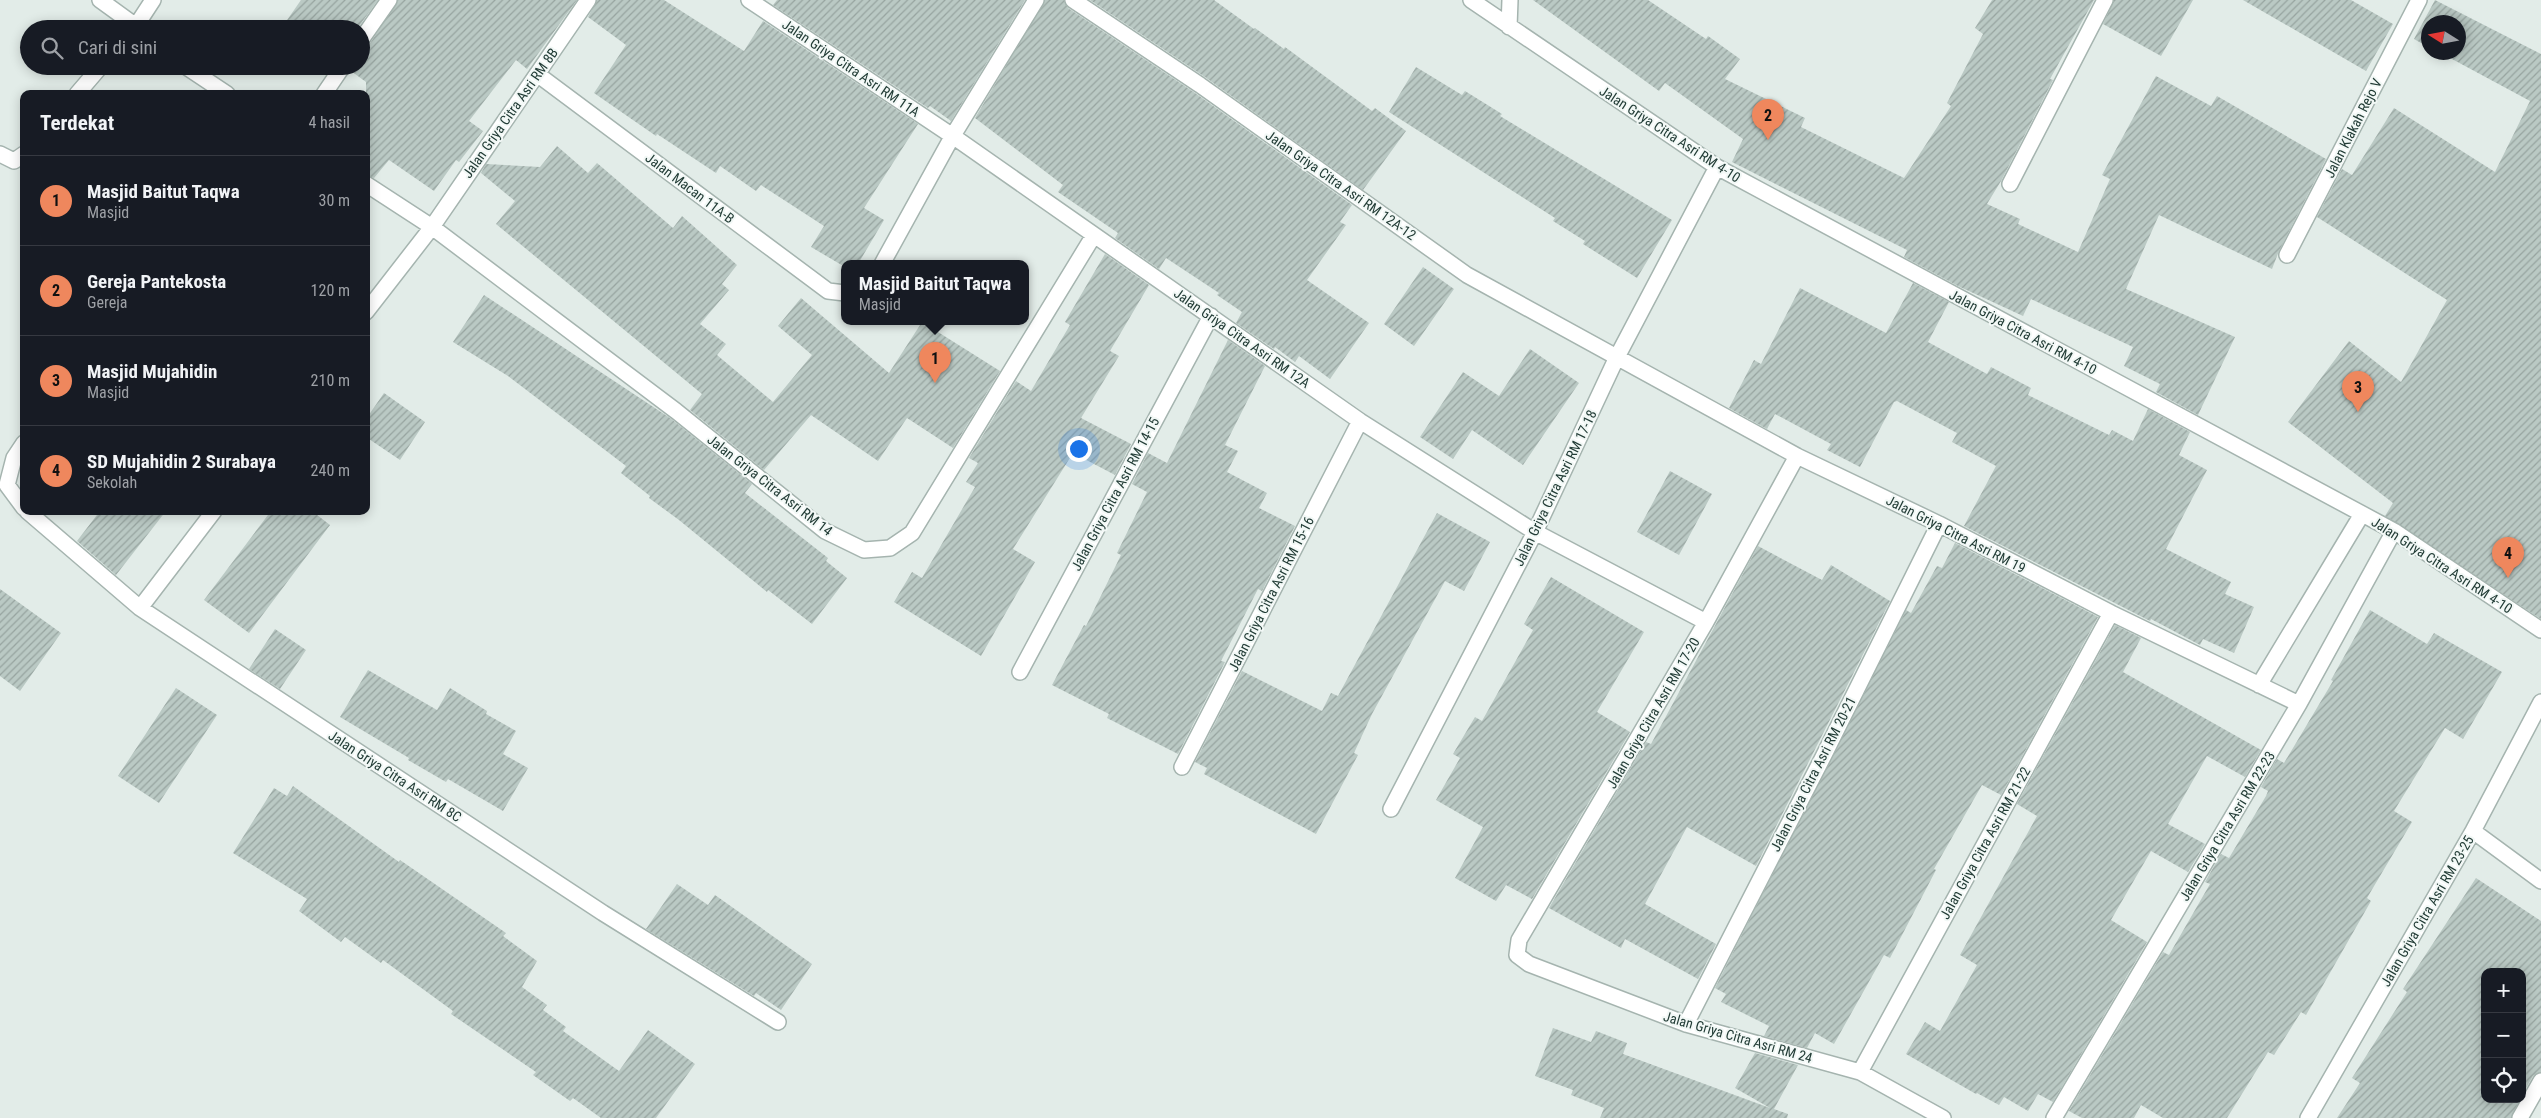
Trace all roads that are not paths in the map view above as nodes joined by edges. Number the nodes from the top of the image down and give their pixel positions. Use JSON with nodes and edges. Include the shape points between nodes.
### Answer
{"nodes":[{"id":1,"x":100,"y":0,"type":"edge"},
{"id":2,"x":153,"y":0,"type":"edge"},
{"id":3,"x":389,"y":0,"type":"edge"},
{"id":4,"x":588,"y":0,"type":"edge"},
{"id":5,"x":749,"y":0,"type":"edge"},
{"id":6,"x":1036,"y":0,"type":"edge"},
{"id":7,"x":1073,"y":0,"type":"edge"},
{"id":8,"x":1471,"y":0,"type":"edge"},
{"id":9,"x":1510,"y":0,"type":"edge"},
{"id":10,"x":2105,"y":0,"type":"edge"},
{"id":11,"x":2419,"y":0,"type":"edge"},
{"id":12,"x":126,"y":20,"type":"edge"},
{"id":13,"x":141,"y":20,"type":"edge"},
{"id":14,"x":370,"y":27,"type":"edge"},
{"id":15,"x":1509,"y":27,"type":"junction"},
{"id":16,"x":537,"y":74,"type":"junction"},
{"id":17,"x":93,"y":75,"type":"edge"},
{"id":18,"x":198,"y":75,"type":"edge"},
{"id":19,"x":337,"y":75,"type":"edge"},
{"id":20,"x":80,"y":90,"type":"edge"},
{"id":21,"x":221,"y":90,"type":"edge"},
{"id":22,"x":327,"y":90,"type":"edge"},
{"id":23,"x":952,"y":137,"type":"junction"},
{"id":24,"x":0,"y":154,"type":"edge"},
{"id":25,"x":20,"y":157,"type":"edge"},
{"id":26,"x":1717,"y":167,"type":"junction"},
{"id":27,"x":2010,"y":184,"type":"dead end"},
{"id":28,"x":370,"y":187,"type":"edge"},
{"id":29,"x":432,"y":226,"type":"junction"},
{"id":30,"x":1094,"y":235,"type":"junction"},
{"id":31,"x":2287,"y":256,"type":"dead end"},
{"id":32,"x":884,"y":260,"type":"edge"},
{"id":33,"x":841,"y":293,"type":"edge"},
{"id":34,"x":370,"y":307,"type":"edge"},
{"id":35,"x":1210,"y":316,"type":"junction"},
{"id":36,"x":1617,"y":357,"type":"junction"},
{"id":37,"x":1360,"y":421,"type":"junction"},
{"id":38,"x":20,"y":449,"type":"edge"},
{"id":39,"x":1797,"y":456,"type":"junction"},
{"id":40,"x":20,"y":503,"type":"edge"},
{"id":41,"x":2362,"y":514,"type":"junction"},
{"id":42,"x":32,"y":515,"type":"edge"},
{"id":43,"x":211,"y":515,"type":"edge"},
{"id":44,"x":1939,"y":524,"type":"junction"},
{"id":45,"x":2394,"y":531,"type":"junction"},
{"id":46,"x":1536,"y":532,"type":"junction"},
{"id":47,"x":140,"y":608,"type":"junction"},
{"id":48,"x":2111,"y":613,"type":"junction"},
{"id":49,"x":1706,"y":622,"type":"junction"},
{"id":50,"x":2541,"y":630,"type":"edge"},
{"id":51,"x":1020,"y":672,"type":"dead end"},
{"id":52,"x":2259,"y":685,"type":"junction"},
{"id":53,"x":2541,"y":702,"type":"edge"},
{"id":54,"x":2299,"y":704,"type":"junction"},
{"id":55,"x":1182,"y":767,"type":"dead end"},
{"id":56,"x":1391,"y":809,"type":"dead end"},
{"id":57,"x":2473,"y":831,"type":"junction"},
{"id":58,"x":2541,"y":881,"type":"edge"},
{"id":59,"x":1529,"y":964,"type":"joint"},
{"id":60,"x":778,"y":1022,"type":"dead end"},
{"id":61,"x":1686,"y":1024,"type":"junction"},
{"id":62,"x":1860,"y":1072,"type":"junction"},
{"id":63,"x":2541,"y":1081,"type":"edge"},
{"id":64,"x":1943,"y":1118,"type":"edge"},
{"id":65,"x":2054,"y":1118,"type":"edge"},
{"id":66,"x":2308,"y":1118,"type":"edge"},
{"id":67,"x":2520,"y":1118,"type":"edge"}],
"edges":[{"from":1,"to":12,"type":"street"},
{"from":2,"to":13,"type":"street"},
{"from":3,"to":14,"type":"street"},
{"from":4,"to":16,"type":"street","name":"Jalan Griya Citra Asri RM 8B"},
{"from":5,"to":23,"type":"street","name":"Jalan Griya Citra Asri RM 11A"},
{"from":6,"to":23,"type":"street"},
{"from":7,"to":36,"type":"street","name":"Jalan Griya Citra Asri RM 12A-12","via":[[1200,85],[1467,275]]},
{"from":8,"to":15,"type":"street","name":"Jalan Griya Citra Asri RM 4-10"},
{"from":9,"to":15,"type":"street"},
{"from":10,"to":27,"type":"street"},
{"from":11,"to":31,"type":"street","name":"Jalan Klakah Rejo V"},
{"from":15,"to":26,"type":"street","name":"Jalan Griya Citra Asri RM 4-10"},
{"from":16,"to":29,"type":"street","name":"Jalan Griya Citra Asri RM 8B"},
{"from":16,"to":33,"type":"street","name":"Jalan Macan 11A-B","via":[[828,291]]},
{"from":17,"to":20,"type":"street"},
{"from":18,"to":21,"type":"street"},
{"from":19,"to":22,"type":"street"},
{"from":23,"to":30,"type":"street","name":"Jalan Griya Citra Asri RM 12A"},
{"from":23,"to":32,"type":"street"},
{"from":24,"to":25,"type":"street","via":[[14,161]]},
{"from":26,"to":36,"type":"street","name":"Jalan Griya Citra Asri RM 17-18"},
{"from":26,"to":41,"type":"street","name":"Jalan Griya Citra Asri RM 4-10"},
{"from":28,"to":29,"type":"street","name":"Jalan Griya Citra Asri RM 14"},
{"from":29,"to":30,"type":"street","name":"Jalan Griya Citra Asri RM 14","via":[[676,411],[825,531],[864,550],[890,548],[912,533]]},
{"from":29,"to":34,"type":"street","name":"Jalan Griya Citra Asri RM 8B"},
{"from":30,"to":35,"type":"street","name":"Jalan Griya Citra Asri RM 12A"},
{"from":35,"to":37,"type":"street","name":"Jalan Griya Citra Asri RM 12A"},
{"from":35,"to":51,"type":"street","name":"Jalan Griya Citra Asri RM 14-15"},
{"from":36,"to":39,"type":"street","name":"Jalan Griya Citra Asri RM 19"},
{"from":36,"to":46,"type":"street","name":"Jalan Griya Citra Asri RM 17-18"},
{"from":37,"to":46,"type":"street","name":"Jalan Griya Citra Asri RM 12A"},
{"from":37,"to":55,"type":"street","name":"Jalan Griya Citra Asri RM 15-16"},
{"from":38,"to":40,"type":"street","via":[[14,458],[7,485]]},
{"from":39,"to":44,"type":"street","name":"Jalan Griya Citra Asri RM 19"},
{"from":39,"to":49,"type":"street","name":"Jalan Griya Citra Asri RM 17-20"},
{"from":41,"to":45,"type":"street","name":"Jalan Griya Citra Asri RM 4-10"},
{"from":41,"to":52,"type":"street"},
{"from":42,"to":47,"type":"street","name":"Jalan Griya Citra Asri RM 8C"},
{"from":43,"to":47,"type":"street"},
{"from":44,"to":48,"type":"street","name":"Jalan Griya Citra Asri RM 19"},
{"from":44,"to":61,"type":"street","name":"Jalan Griya Citra Asri RM 20-21"},
{"from":45,"to":50,"type":"street","name":"Jalan Griya Citra Asri RM 4-10"},
{"from":45,"to":54,"type":"street","name":"Jalan Griya Citra Asri RM 22-23"},
{"from":46,"to":49,"type":"street","name":"Jalan Griya Citra Asri RM 12A"},
{"from":46,"to":56,"type":"street","name":"Jalan Griya Citra Asri RM 17-18"},
{"from":47,"to":60,"type":"street","name":"Jalan Griya Citra Asri RM 8C","via":[[603,913]]},
{"from":48,"to":52,"type":"street","name":"Jalan Griya Citra Asri RM 19"},
{"from":48,"to":62,"type":"street","name":"Jalan Griya Citra Asri RM 21-22"},
{"from":49,"to":59,"type":"street","name":"Jalan Griya Citra Asri RM 17-20","via":[[1519,940],[1517,955]]},
{"from":52,"to":54,"type":"street","name":"Jalan Griya Citra Asri RM 19"},
{"from":53,"to":57,"type":"street","name":"Jalan Griya Citra Asri RM 23-25"},
{"from":54,"to":65,"type":"street","name":"Jalan Griya Citra Asri RM 22-23"},
{"from":57,"to":58,"type":"street"},
{"from":57,"to":66,"type":"street","name":"Jalan Griya Citra Asri RM 23-25"},
{"from":59,"to":61,"type":"street","name":"Jalan Griya Citra Asri RM 24"},
{"from":61,"to":62,"type":"street","name":"Jalan Griya Citra Asri RM 24"},
{"from":62,"to":64,"type":"street","name":"Jalan Griya Citra Asri RM 24"},
{"from":63,"to":67,"type":"street"}]}
